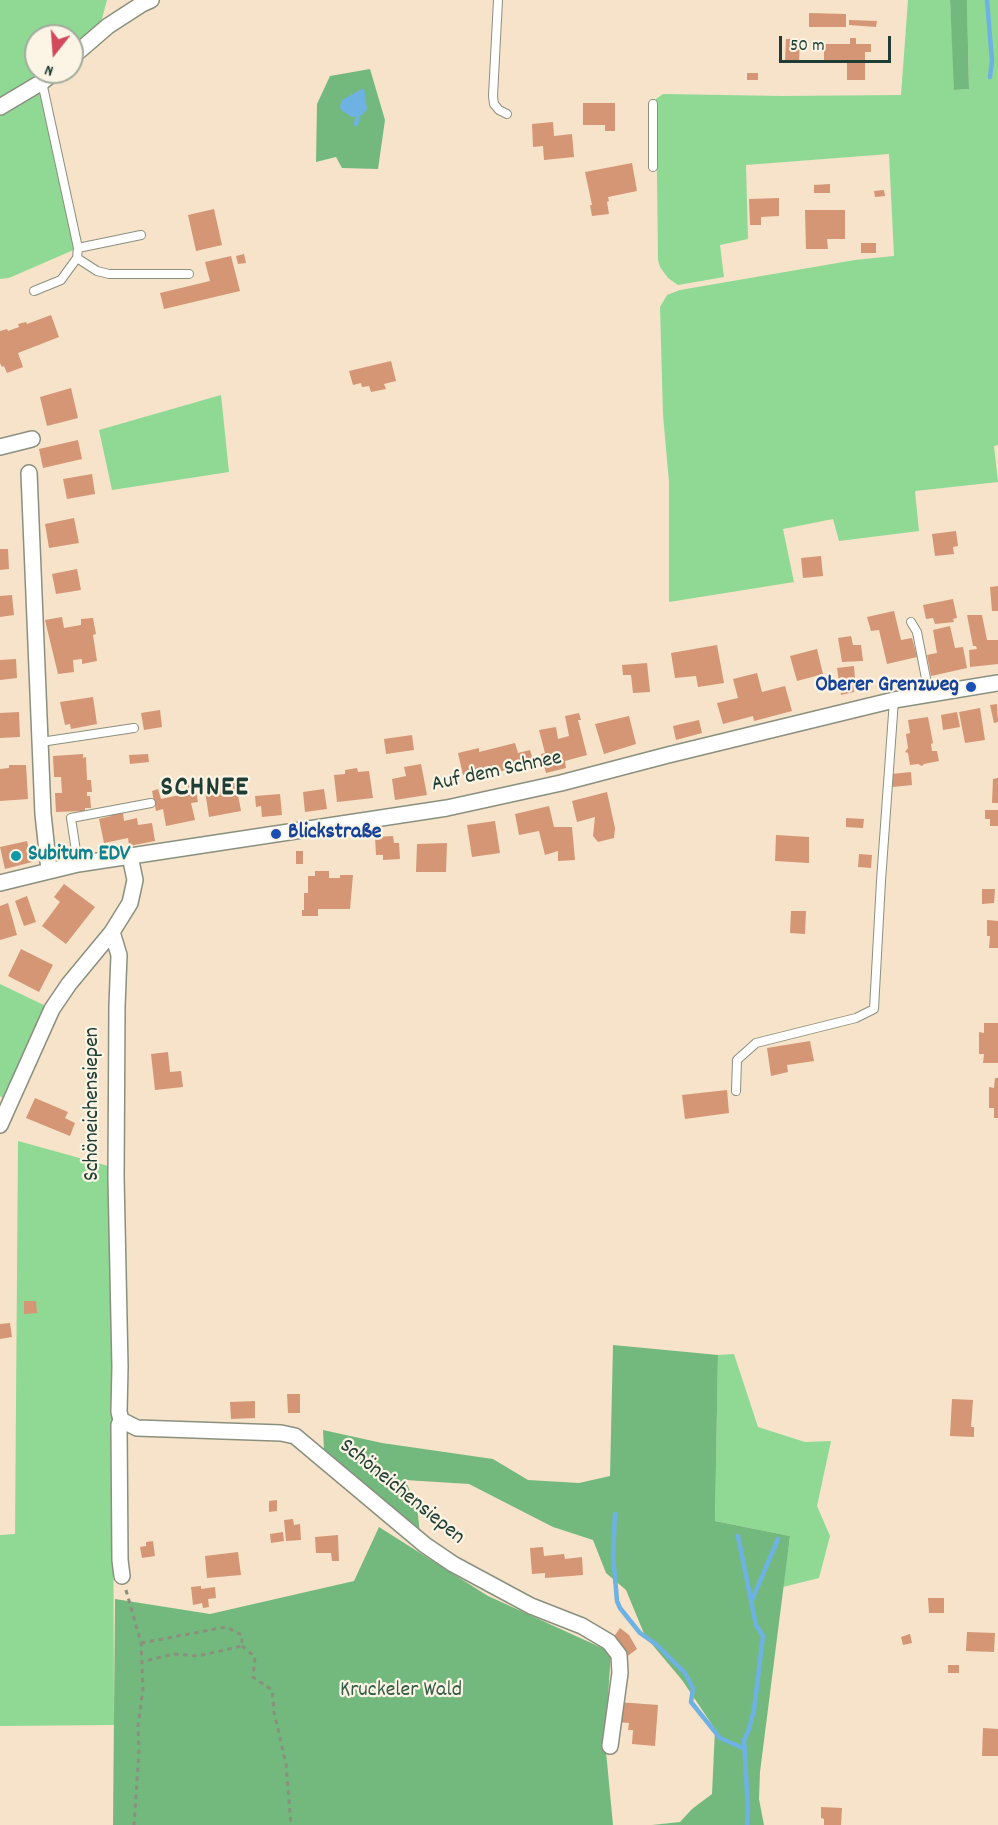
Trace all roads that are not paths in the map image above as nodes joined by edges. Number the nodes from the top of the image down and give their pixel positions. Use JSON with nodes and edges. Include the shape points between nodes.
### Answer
{"nodes":[{"id":1,"x":151,"y":0,"type":"edge"},
{"id":2,"x":498,"y":0,"type":"edge"},
{"id":3,"x":84,"y":47,"type":"edge"},
{"id":4,"x":37,"y":84,"type":"edge"},
{"id":5,"x":49,"y":84,"type":"edge"},
{"id":6,"x":653,"y":104,"type":"dead end"},
{"id":7,"x":0,"y":107,"type":"edge"},
{"id":8,"x":507,"y":114,"type":"dead end"},
{"id":9,"x":653,"y":167,"type":"dead end"},
{"id":10,"x":141,"y":235,"type":"dead end"},
{"id":11,"x":78,"y":248,"type":"junction"},
{"id":12,"x":77,"y":258,"type":"junction"},
{"id":13,"x":189,"y":274,"type":"dead end"},
{"id":14,"x":34,"y":291,"type":"dead end"},
{"id":15,"x":32,"y":439,"type":"dead end"},
{"id":16,"x":0,"y":447,"type":"edge"},
{"id":17,"x":30,"y":473,"type":"dead end"},
{"id":18,"x":911,"y":622,"type":"dead end"},
{"id":19,"x":998,"y":683,"type":"edge"},
{"id":20,"x":929,"y":694,"type":"junction"},
{"id":21,"x":894,"y":700,"type":"junction"},
{"id":22,"x":134,"y":728,"type":"dead end"},
{"id":23,"x":40,"y":742,"type":"junction"},
{"id":24,"x":151,"y":803,"type":"dead end"},
{"id":25,"x":130,"y":856,"type":"junction"},
{"id":26,"x":78,"y":864,"type":"junction"},
{"id":27,"x":49,"y":870,"type":"junction"},
{"id":28,"x":0,"y":883,"type":"edge"},
{"id":29,"x":112,"y":932,"type":"junction"},
{"id":30,"x":736,"y":1091,"type":"dead end"},
{"id":31,"x":0,"y":1125,"type":"edge"},
{"id":32,"x":121,"y":1420,"type":"junction"},
{"id":33,"x":122,"y":1576,"type":"road end"},
{"id":34,"x":610,"y":1746,"type":"dead end"}],
"edges":[{"from":1,"to":3,"type":"street","via":[[108,26]]},
{"from":2,"to":8,"type":"lane","via":[[493,96],[494,104]]},
{"from":4,"to":7,"type":"street"},
{"from":5,"to":11,"type":"lane"},
{"from":6,"to":9,"type":"lane"},
{"from":10,"to":11,"type":"lane"},
{"from":11,"to":12,"type":"lane"},
{"from":12,"to":13,"type":"lane","via":[[109,274]]},
{"from":12,"to":14,"type":"lane","via":[[61,280]]},
{"from":15,"to":16,"type":"street"},
{"from":17,"to":23,"type":"street"},
{"from":18,"to":20,"type":"lane","via":[[917,632]]},
{"from":19,"to":20,"type":"street","name":"Auf dem Schnee"},
{"from":20,"to":21,"type":"street","name":"Auf dem Schnee"},
{"from":21,"to":25,"type":"street","name":"Auf dem Schnee","via":[[447,808]]},
{"from":21,"to":30,"type":"lane","via":[[874,1009],[856,1018],[756,1043],[737,1060]]},
{"from":22,"to":23,"type":"lane"},
{"from":23,"to":27,"type":"street"},
{"from":24,"to":26,"type":"lane","via":[[71,818]]},
{"from":25,"to":26,"type":"street","name":"Auf dem Schnee"},
{"from":25,"to":29,"type":"street","via":[[135,880],[133,893]]},
{"from":26,"to":27,"type":"street","name":"Auf dem Schnee"},
{"from":27,"to":28,"type":"street","name":"Auf dem Schnee"},
{"from":29,"to":31,"type":"street","via":[[52,1009]]},
{"from":29,"to":32,"type":"street","name":"Schöneichensiepen","via":[[119,955],[116,1177]]},
{"from":32,"to":33,"type":"street","name":"Schöneichensiepen"},
{"from":32,"to":34,"type":"street","name":"Schöneichensiepen","via":[[137,1428],[281,1432],[295,1436],[453,1564],[609,1642],[619,1655],[620,1673]]}]}
